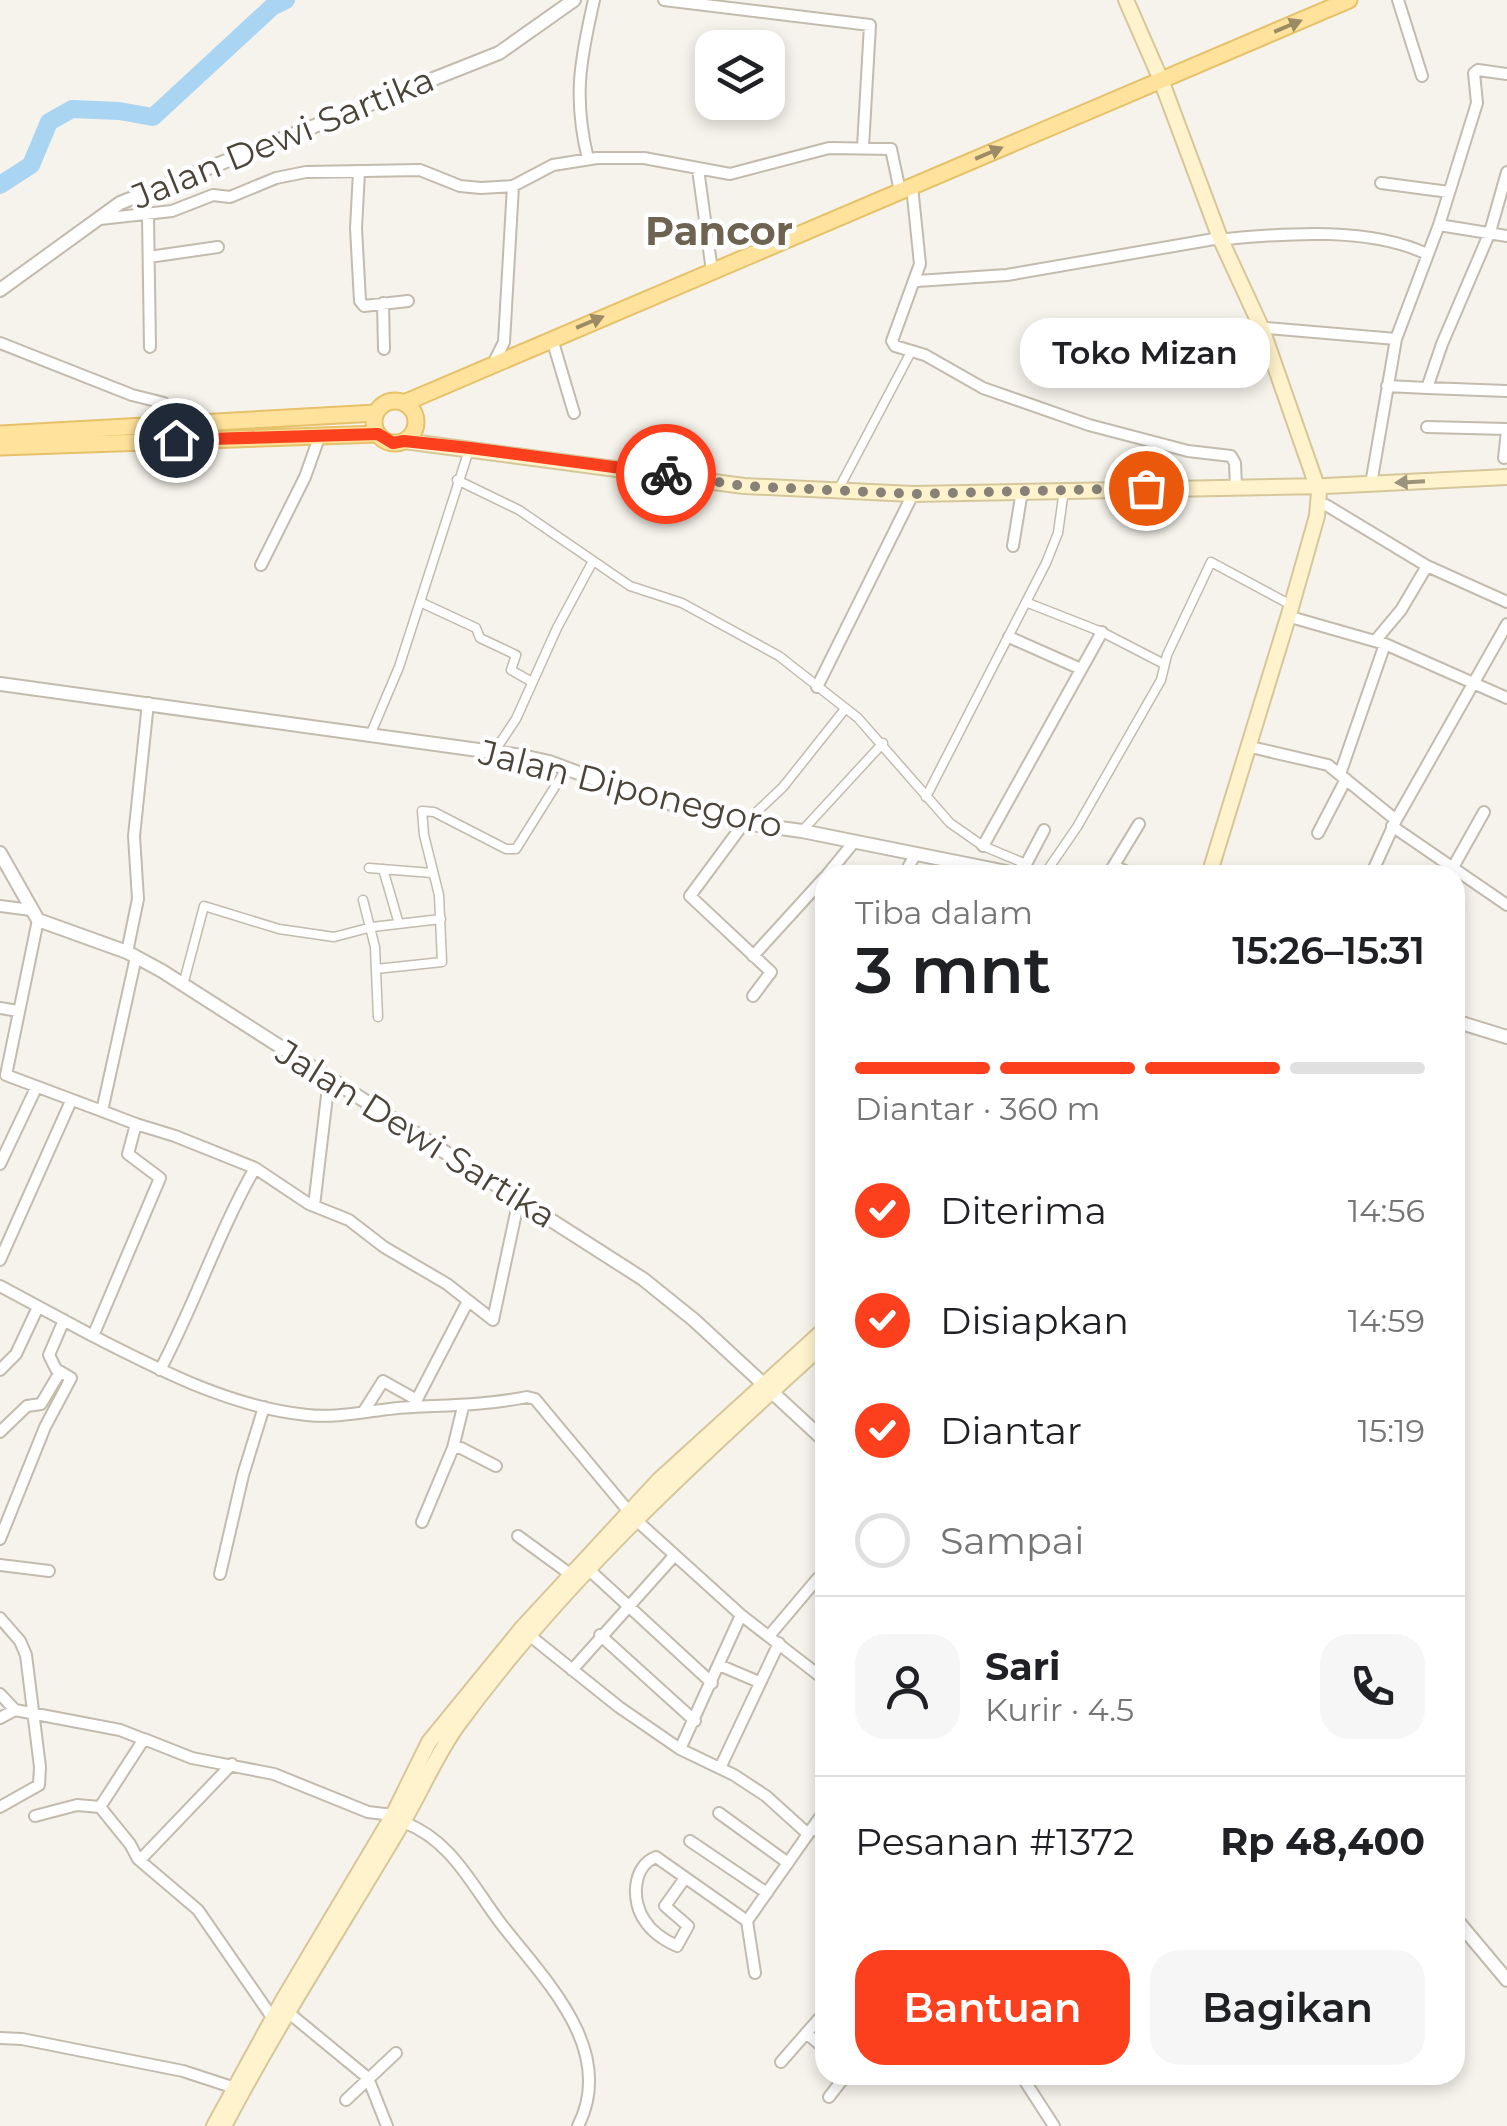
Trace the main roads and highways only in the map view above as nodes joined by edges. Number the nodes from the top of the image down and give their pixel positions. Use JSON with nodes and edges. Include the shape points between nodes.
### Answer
{"nodes":[{"id":1,"x":1126,"y":0,"type":"edge"},
{"id":2,"x":1346,"y":1,"type":"edge"},
{"id":3,"x":1161,"y":80,"type":"junction"},
{"id":4,"x":1241,"y":274,"type":"junction"},
{"id":5,"x":404,"y":403,"type":"junction"},
{"id":6,"x":376,"y":413,"type":"junction"},
{"id":7,"x":0,"y":434,"type":"edge"},
{"id":8,"x":378,"y":434,"type":"junction"},
{"id":9,"x":404,"y":441,"type":"junction"},
{"id":10,"x":0,"y":447,"type":"edge"},
{"id":11,"x":1507,"y":477,"type":"edge"},
{"id":12,"x":1321,"y":486,"type":"junction"},
{"id":13,"x":1293,"y":612,"type":"junction"},
{"id":14,"x":1212,"y":865,"type":"edge"},
{"id":15,"x":1221,"y":865,"type":"edge"},
{"id":16,"x":815,"y":1338,"type":"edge"},
{"id":17,"x":815,"y":1350,"type":"edge"},
{"id":18,"x":766,"y":1389,"type":"junction"},
{"id":19,"x":580,"y":1569,"type":"junction"},
{"id":20,"x":469,"y":1700,"type":"junction"},
{"id":21,"x":398,"y":1819,"type":"junction"},
{"id":22,"x":276,"y":2023,"type":"junction"},
{"id":23,"x":238,"y":2089,"type":"junction"},
{"id":24,"x":214,"y":2126,"type":"edge"},
{"id":25,"x":224,"y":2126,"type":"edge"}],
"edges":[{"from":1,"to":3,"type":"main road"},
{"from":3,"to":2,"type":"main road","one_way":true},
{"from":3,"to":4,"type":"main road","via":[[1179,109]]},
{"from":5,"to":3,"type":"main road","one_way":true},
{"from":4,"to":12,"type":"main road"},
{"from":4,"to":12,"type":"main road","via":[[1267,328]]},
{"from":5,"to":6,"type":"main road","via":[[388,402]]},
{"from":5,"to":9,"type":"main road","via":[[416,422]]},
{"from":6,"to":7,"type":"main road"},
{"from":6,"to":8,"type":"main road"},
{"from":8,"to":9,"type":"main road"},
{"from":8,"to":10,"type":"main road"},
{"from":9,"to":12,"type":"main road","via":[[837,492]]},
{"from":11,"to":12,"type":"main road","one_way":true},
{"from":12,"to":13,"type":"main road"},
{"from":12,"to":13,"type":"main road","via":[[1326,505]]},
{"from":13,"to":14,"type":"main road"},
{"from":13,"to":15,"type":"main road"},
{"from":16,"to":18,"type":"main road"},
{"from":17,"to":18,"type":"main road"},
{"from":18,"to":19,"type":"main road"},
{"from":19,"to":20,"type":"main road"},
{"from":19,"to":20,"type":"main road"},
{"from":20,"to":21,"type":"main road","via":[[430,1754]]},
{"from":21,"to":22,"type":"main road"},
{"from":21,"to":22,"type":"main road","via":[[289,2013]]},
{"from":22,"to":23,"type":"main road"},
{"from":23,"to":24,"type":"main road"},
{"from":23,"to":25,"type":"main road"}]}
